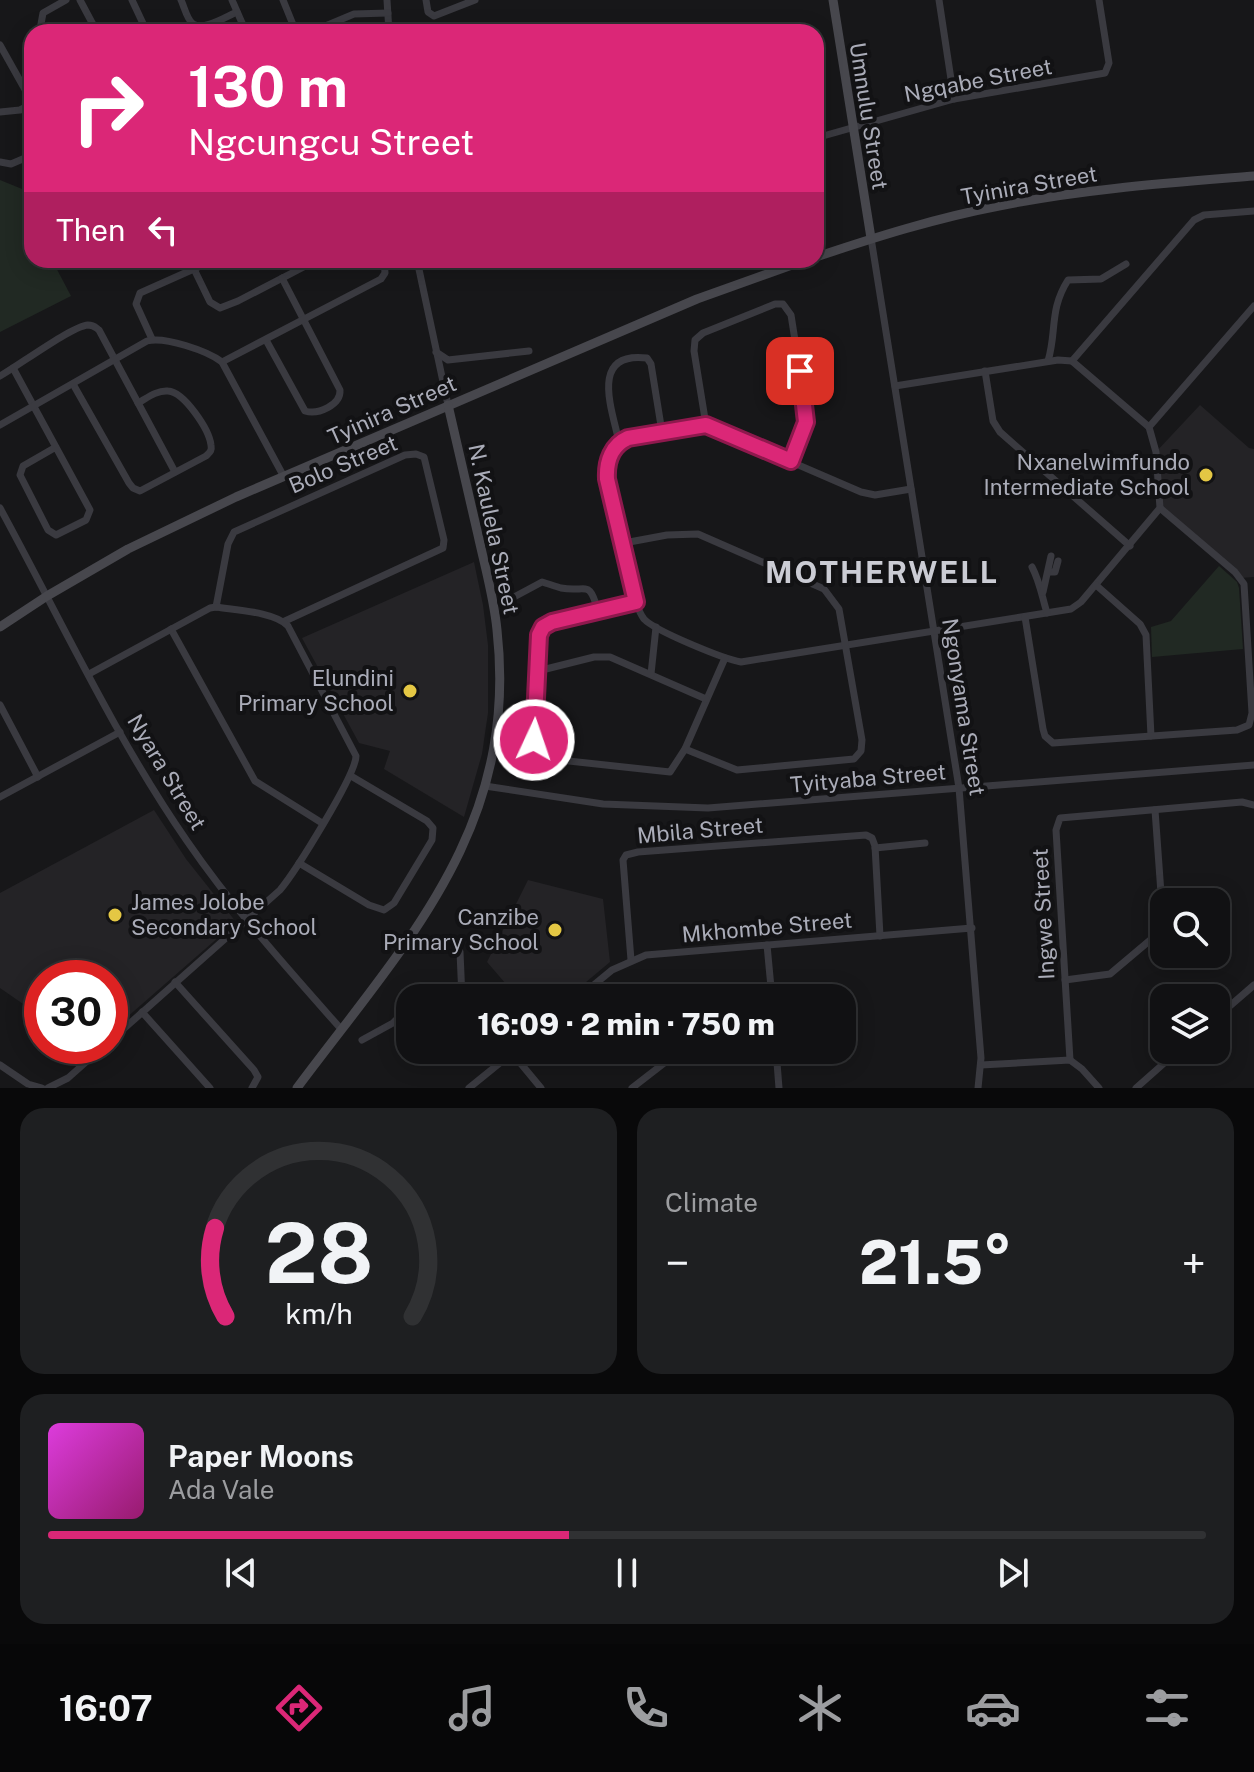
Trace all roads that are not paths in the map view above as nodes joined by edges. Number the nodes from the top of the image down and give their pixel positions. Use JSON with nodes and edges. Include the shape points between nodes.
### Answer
{"nodes":[{"id":1,"x":66,"y":0,"type":"edge"},
{"id":2,"x":80,"y":0,"type":"edge"},
{"id":3,"x":132,"y":0,"type":"edge"},
{"id":4,"x":181,"y":0,"type":"edge"},
{"id":5,"x":232,"y":0,"type":"edge"},
{"id":6,"x":283,"y":0,"type":"edge"},
{"id":7,"x":387,"y":0,"type":"edge"},
{"id":8,"x":426,"y":0,"type":"edge"},
{"id":9,"x":475,"y":0,"type":"edge"},
{"id":10,"x":833,"y":0,"type":"edge"},
{"id":11,"x":939,"y":0,"type":"edge"},
{"id":12,"x":1099,"y":0,"type":"edge"},
{"id":13,"x":237,"y":12,"type":"junction"},
{"id":14,"x":388,"y":13,"type":"junction"},
{"id":15,"x":41,"y":24,"type":"edge"},
{"id":16,"x":93,"y":24,"type":"edge"},
{"id":17,"x":143,"y":24,"type":"edge"},
{"id":18,"x":196,"y":24,"type":"edge"},
{"id":19,"x":201,"y":24,"type":"edge"},
{"id":20,"x":242,"y":24,"type":"edge"},
{"id":21,"x":293,"y":24,"type":"edge"},
{"id":22,"x":330,"y":24,"type":"edge"},
{"id":23,"x":389,"y":24,"type":"edge"},
{"id":24,"x":0,"y":45,"type":"edge"},
{"id":25,"x":24,"y":88,"type":"edge"},
{"id":26,"x":954,"y":99,"type":"junction"},
{"id":27,"x":24,"y":108,"type":"edge"},
{"id":28,"x":0,"y":112,"type":"edge"},
{"id":29,"x":853,"y":126,"type":"junction"},
{"id":30,"x":824,"y":135,"type":"edge"},
{"id":31,"x":24,"y":158,"type":"edge"},
{"id":32,"x":0,"y":162,"type":"edge"},
{"id":33,"x":1254,"y":176,"type":"edge"},
{"id":34,"x":1254,"y":211,"type":"edge"},
{"id":35,"x":871,"y":238,"type":"junction"},
{"id":36,"x":824,"y":254,"type":"edge"},
{"id":37,"x":1126,"y":264,"type":"dead end"},
{"id":38,"x":301,"y":268,"type":"edge"},
{"id":39,"x":385,"y":268,"type":"edge"},
{"id":40,"x":419,"y":268,"type":"edge"},
{"id":41,"x":783,"y":268,"type":"edge"},
{"id":42,"x":194,"y":269,"type":"joint"},
{"id":43,"x":282,"y":278,"type":"junction"},
{"id":44,"x":1254,"y":306,"type":"edge"},
{"id":45,"x":303,"y":319,"type":"junction"},
{"id":46,"x":152,"y":339,"type":"junction"},
{"id":47,"x":266,"y":340,"type":"junction"},
{"id":48,"x":529,"y":351,"type":"dead end"},
{"id":49,"x":436,"y":352,"type":"junction"},
{"id":50,"x":114,"y":359,"type":"junction"},
{"id":51,"x":1048,"y":361,"type":"junction"},
{"id":52,"x":1072,"y":361,"type":"junction"},
{"id":53,"x":222,"y":362,"type":"junction"},
{"id":54,"x":13,"y":368,"type":"junction"},
{"id":55,"x":985,"y":371,"type":"junction"},
{"id":56,"x":0,"y":376,"type":"edge"},
{"id":57,"x":73,"y":384,"type":"junction"},
{"id":58,"x":895,"y":386,"type":"junction"},
{"id":59,"x":138,"y":403,"type":"junction"},
{"id":60,"x":448,"y":405,"type":"junction"},
{"id":61,"x":35,"y":406,"type":"junction"},
{"id":62,"x":0,"y":425,"type":"edge"},
{"id":63,"x":706,"y":425,"type":"junction"},
{"id":64,"x":1149,"y":427,"type":"junction"},
{"id":65,"x":662,"y":432,"type":"junction"},
{"id":66,"x":619,"y":442,"type":"junction"},
{"id":67,"x":56,"y":447,"type":"junction"},
{"id":68,"x":791,"y":461,"type":"junction"},
{"id":69,"x":175,"y":472,"type":"junction"},
{"id":70,"x":284,"y":477,"type":"junction"},
{"id":71,"x":911,"y":489,"type":"junction"},
{"id":72,"x":0,"y":508,"type":"edge"},
{"id":73,"x":1160,"y":508,"type":"junction"},
{"id":74,"x":624,"y":543,"type":"junction"},
{"id":75,"x":1130,"y":546,"type":"junction"},
{"id":76,"x":1055,"y":559,"type":"dead end"},
{"id":77,"x":1032,"y":567,"type":"dead end"},
{"id":78,"x":1096,"y":585,"type":"junction"},
{"id":79,"x":1043,"y":592,"type":"junction"},
{"id":80,"x":47,"y":596,"type":"junction"},
{"id":81,"x":503,"y":598,"type":"dead end"},
{"id":82,"x":636,"y":602,"type":"junction"},
{"id":83,"x":216,"y":607,"type":"junction"},
{"id":84,"x":598,"y":611,"type":"junction"},
{"id":85,"x":1047,"y":613,"type":"junction"},
{"id":86,"x":1025,"y":617,"type":"junction"},
{"id":87,"x":285,"y":621,"type":"junction"},
{"id":88,"x":2,"y":624,"type":"edge"},
{"id":89,"x":656,"y":627,"type":"junction"},
{"id":90,"x":171,"y":629,"type":"junction"},
{"id":91,"x":934,"y":632,"type":"junction"},
{"id":92,"x":844,"y":645,"type":"junction"},
{"id":93,"x":725,"y":658,"type":"junction"},
{"id":94,"x":538,"y":671,"type":"junction"},
{"id":95,"x":89,"y":674,"type":"junction"},
{"id":96,"x":651,"y":674,"type":"junction"},
{"id":97,"x":706,"y":699,"type":"junction"},
{"id":98,"x":0,"y":705,"type":"edge"},
{"id":99,"x":120,"y":732,"type":"junction"},
{"id":100,"x":1151,"y":736,"type":"junction"},
{"id":101,"x":685,"y":749,"type":"junction"},
{"id":102,"x":1254,"y":765,"type":"edge"},
{"id":103,"x":351,"y":776,"type":"junction"},
{"id":104,"x":38,"y":777,"type":"junction"},
{"id":105,"x":485,"y":786,"type":"junction"},
{"id":106,"x":959,"y":788,"type":"junction"},
{"id":107,"x":0,"y":797,"type":"edge"},
{"id":108,"x":1254,"y":805,"type":"edge"},
{"id":109,"x":1155,"y":810,"type":"junction"},
{"id":110,"x":322,"y":823,"type":"junction"},
{"id":111,"x":925,"y":843,"type":"dead end"},
{"id":112,"x":875,"y":848,"type":"junction"},
{"id":113,"x":299,"y":863,"type":"junction"},
{"id":114,"x":245,"y":920,"type":"junction"},
{"id":115,"x":972,"y":928,"type":"junction"},
{"id":116,"x":880,"y":936,"type":"junction"},
{"id":117,"x":767,"y":945,"type":"junction"},
{"id":118,"x":460,"y":952,"type":"dead end"},
{"id":119,"x":631,"y":960,"type":"junction"},
{"id":120,"x":1065,"y":980,"type":"junction"},
{"id":121,"x":175,"y":982,"type":"junction"},
{"id":122,"x":461,"y":984,"type":"edge"},
{"id":123,"x":595,"y":984,"type":"edge"},
{"id":124,"x":771,"y":984,"type":"edge"},
{"id":125,"x":1254,"y":985,"type":"edge"},
{"id":126,"x":1230,"y":1006,"type":"edge"},
{"id":127,"x":142,"y":1012,"type":"junction"},
{"id":128,"x":396,"y":1020,"type":"edge"},
{"id":129,"x":128,"y":1025,"type":"edge"},
{"id":130,"x":341,"y":1029,"type":"junction"},
{"id":131,"x":362,"y":1040,"type":"dead end"},
{"id":132,"x":1070,"y":1060,"type":"junction"},
{"id":133,"x":84,"y":1064,"type":"edge"},
{"id":134,"x":499,"y":1064,"type":"edge"},
{"id":135,"x":523,"y":1064,"type":"edge"},
{"id":136,"x":663,"y":1064,"type":"edge"},
{"id":137,"x":777,"y":1064,"type":"edge"},
{"id":138,"x":1163,"y":1064,"type":"edge"},
{"id":139,"x":0,"y":1065,"type":"edge"},
{"id":140,"x":981,"y":1065,"type":"junction"},
{"id":141,"x":45,"y":1088,"type":"edge"},
{"id":142,"x":210,"y":1088,"type":"edge"},
{"id":143,"x":252,"y":1088,"type":"edge"},
{"id":144,"x":297,"y":1088,"type":"edge"},
{"id":145,"x":469,"y":1088,"type":"edge"},
{"id":146,"x":541,"y":1088,"type":"edge"},
{"id":147,"x":632,"y":1088,"type":"edge"},
{"id":148,"x":779,"y":1088,"type":"edge"},
{"id":149,"x":978,"y":1088,"type":"edge"},
{"id":150,"x":1099,"y":1088,"type":"edge"},
{"id":151,"x":1136,"y":1088,"type":"edge"}],
"edges":[{"from":1,"to":15,"type":"street","via":[[43,13]]},
{"from":2,"to":16,"type":"street"},
{"from":3,"to":17,"type":"street"},
{"from":4,"to":18,"type":"street"},
{"from":5,"to":13,"type":"street"},
{"from":6,"to":21,"type":"street"},
{"from":7,"to":14,"type":"street"},
{"from":8,"to":9,"type":"street","via":[[434,16]]},
{"from":10,"to":29,"type":"street","name":"Umnulu Street"},
{"from":11,"to":26,"type":"street"},
{"from":12,"to":26,"type":"street","name":"Ngqabe Street","via":[[1108,67],[1100,75]]},
{"from":13,"to":19,"type":"street"},
{"from":13,"to":20,"type":"street"},
{"from":14,"to":22,"type":"street","via":[[354,14]]},
{"from":14,"to":23,"type":"street"},
{"from":24,"to":25,"type":"street"},
{"from":26,"to":29,"type":"street","name":"Ngqabe Street"},
{"from":27,"to":28,"type":"street"},
{"from":29,"to":30,"type":"street","name":"Ngqabe Street"},
{"from":29,"to":35,"type":"street","name":"Umnulu Street"},
{"from":31,"to":32,"type":"street"},
{"from":33,"to":35,"type":"street","name":"Tyinira Street","via":[[1062,195]]},
{"from":34,"to":52,"type":"street","via":[[1194,220]]},
{"from":35,"to":36,"type":"street","name":"Tyinira Street"},
{"from":35,"to":58,"type":"street","name":"Ngonyama Street"},
{"from":37,"to":51,"type":"street","via":[[1101,279],[1068,280],[1054,313],[1055,340]]},
{"from":38,"to":43,"type":"street"},
{"from":39,"to":45,"type":"street","via":[[381,279]]},
{"from":40,"to":49,"type":"street","name":"N. Kaulela Street"},
{"from":41,"to":60,"type":"street","name":"Tyinira Street","via":[[711,293]]},
{"from":42,"to":43,"type":"street","via":[[210,302],[220,308]]},
{"from":42,"to":46,"type":"street","via":[[136,299]]},
{"from":43,"to":45,"type":"street"},
{"from":44,"to":64,"type":"street"},
{"from":45,"to":47,"type":"street"},
{"from":45,"to":47,"type":"street","via":[[340,390],[337,402],[313,413],[305,411]]},
{"from":46,"to":50,"type":"street"},
{"from":46,"to":53,"type":"street"},
{"from":47,"to":53,"type":"street"},
{"from":48,"to":49,"type":"street","via":[[448,360]]},
{"from":49,"to":60,"type":"street","name":"N. Kaulela Street"},
{"from":50,"to":54,"type":"street","via":[[99,330],[90,325]]},
{"from":50,"to":57,"type":"street"},
{"from":50,"to":59,"type":"street"},
{"from":51,"to":52,"type":"street"},
{"from":51,"to":55,"type":"street"},
{"from":52,"to":64,"type":"street"},
{"from":53,"to":70,"type":"street"},
{"from":54,"to":56,"type":"street"},
{"from":54,"to":61,"type":"street"},
{"from":55,"to":58,"type":"street"},
{"from":55,"to":75,"type":"street","via":[[993,421],[1000,432]]},
{"from":57,"to":61,"type":"street"},
{"from":57,"to":69,"type":"street","via":[[133,488],[144,489]]},
{"from":58,"to":71,"type":"street","name":"Ngonyama Street"},
{"from":59,"to":69,"type":"street"},
{"from":59,"to":69,"type":"street","via":[[164,390],[177,393],[210,440],[210,453]]},
{"from":60,"to":70,"type":"street","name":"Tyinira Street"},
{"from":60,"to":105,"type":"street","name":"N. Kaulela Street","via":[[497,629],[498,707]]},
{"from":61,"to":62,"type":"street"},
{"from":61,"to":67,"type":"street"},
{"from":63,"to":65,"type":"street"},
{"from":63,"to":68,"type":"street"},
{"from":63,"to":68,"type":"street","via":[[695,340],[783,304],[791,315],[807,416]]},
{"from":64,"to":73,"type":"street"},
{"from":65,"to":66,"type":"street"},
{"from":65,"to":66,"type":"street","via":[[651,364],[640,357],[615,366],[609,374]]},
{"from":66,"to":74,"type":"street","via":[[609,458],[607,479]]},
{"from":67,"to":67,"type":"street","via":[[90,513],[82,523],[56,535],[48,530],[20,475],[23,466]]},
{"from":68,"to":71,"type":"street","via":[[875,495]]},
{"from":70,"to":80,"type":"street","name":"Tyinira Street","via":[[128,549]]},
{"from":71,"to":91,"type":"street","name":"Ngonyama Street"},
{"from":72,"to":80,"type":"street","name":"Nyara Street"},
{"from":73,"to":75,"type":"street"},
{"from":73,"to":100,"type":"street","via":[[1244,584],[1252,713],[1249,725],[1237,730]]},
{"from":74,"to":82,"type":"street"},
{"from":74,"to":92,"type":"street","via":[[698,534],[796,575],[832,596]]},
{"from":75,"to":78,"type":"street"},
{"from":76,"to":79,"type":"street","via":[[1055,572],[1049,572]]},
{"from":77,"to":79,"type":"street"},
{"from":78,"to":85,"type":"street","via":[[1076,607]]},
{"from":78,"to":100,"type":"street","via":[[1146,635]]},
{"from":79,"to":85,"type":"street"},
{"from":80,"to":88,"type":"street","name":"Tyinira Street"},
{"from":80,"to":95,"type":"street","name":"Nyara Street"},
{"from":81,"to":84,"type":"street","via":[[542,582],[584,587],[593,593]]},
{"from":82,"to":84,"type":"street"},
{"from":82,"to":89,"type":"street","via":[[643,618]]},
{"from":83,"to":87,"type":"street"},
{"from":83,"to":87,"type":"street","name":"Bolo Street","via":[[234,532],[405,455],[424,457],[443,548]]},
{"from":83,"to":90,"type":"street"},
{"from":84,"to":94,"type":"street","via":[[543,627]]},
{"from":85,"to":86,"type":"street"},
{"from":86,"to":91,"type":"street"},
{"from":86,"to":100,"type":"street","via":[[1048,741]]},
{"from":87,"to":103,"type":"street","via":[[354,750]]},
{"from":89,"to":93,"type":"street"},
{"from":89,"to":96,"type":"street"},
{"from":90,"to":95,"type":"street"},
{"from":90,"to":110,"type":"street","via":[[255,781]]},
{"from":91,"to":92,"type":"street"},
{"from":91,"to":106,"type":"street","name":"Ngonyama Street"},
{"from":92,"to":93,"type":"street","via":[[752,661]]},
{"from":92,"to":101,"type":"street","via":[[862,740],[854,759],[737,770]]},
{"from":93,"to":97,"type":"street"},
{"from":94,"to":96,"type":"street","via":[[602,656]]},
{"from":94,"to":101,"type":"street","via":[[534,746],[541,758],[666,773]]},
{"from":95,"to":99,"type":"street","name":"Nyara Street"},
{"from":96,"to":97,"type":"street"},
{"from":97,"to":101,"type":"street"},
{"from":98,"to":104,"type":"street"},
{"from":99,"to":104,"type":"street"},
{"from":99,"to":114,"type":"street","name":"Nyara Street","via":[[181,833]]},
{"from":102,"to":106,"type":"street","name":"Tyityaba Street"},
{"from":103,"to":110,"type":"street"},
{"from":103,"to":113,"type":"street","via":[[427,821],[433,828],[432,840],[394,903],[384,910]]},
{"from":104,"to":107,"type":"street"},
{"from":105,"to":106,"type":"street","name":"Tyityaba Street","via":[[575,801],[681,808]]},
{"from":105,"to":130,"type":"street","name":"N. Kaulela Street","via":[[439,894]]},
{"from":106,"to":115,"type":"street","name":"Ngonyama Street"},
{"from":108,"to":109,"type":"street","name":"Ingwe Street"},
{"from":109,"to":120,"type":"street","via":[[1161,931],[1108,976]]},
{"from":109,"to":120,"type":"street","name":"Ingwe Street","via":[[1068,816],[1058,822]]},
{"from":110,"to":113,"type":"street"},
{"from":111,"to":112,"type":"street","name":"Mbila Street"},
{"from":112,"to":116,"type":"street"},
{"from":112,"to":119,"type":"street","name":"Mbila Street","via":[[872,838],[861,834],[629,853],[623,860]]},
{"from":113,"to":114,"type":"street","via":[[280,890]]},
{"from":114,"to":121,"type":"street"},
{"from":114,"to":130,"type":"street","name":"Nyara Street"},
{"from":115,"to":116,"type":"street","name":"Mkhombe Street"},
{"from":115,"to":140,"type":"street","name":"Ngonyama Street"},
{"from":116,"to":117,"type":"street","name":"Mkhombe Street"},
{"from":117,"to":119,"type":"street","name":"Mkhombe Street"},
{"from":117,"to":124,"type":"street"},
{"from":118,"to":122,"type":"street"},
{"from":119,"to":123,"type":"street","name":"Mkhombe Street"},
{"from":120,"to":132,"type":"street","name":"Ingwe Street"},
{"from":121,"to":127,"type":"street"},
{"from":121,"to":143,"type":"street","via":[[257,1074]]},
{"from":125,"to":126,"type":"street"},
{"from":127,"to":129,"type":"street"},
{"from":127,"to":142,"type":"street"},
{"from":128,"to":131,"type":"street"},
{"from":130,"to":144,"type":"street","name":"N. Kaulela Street"},
{"from":132,"to":140,"type":"street"},
{"from":132,"to":150,"type":"street"},
{"from":133,"to":141,"type":"street"},
{"from":134,"to":145,"type":"street"},
{"from":135,"to":146,"type":"street"},
{"from":136,"to":147,"type":"street"},
{"from":137,"to":148,"type":"street"},
{"from":138,"to":151,"type":"street"},
{"from":139,"to":141,"type":"street","via":[[28,1084]]},
{"from":140,"to":149,"type":"street","name":"Ngonyama Street"}]}
